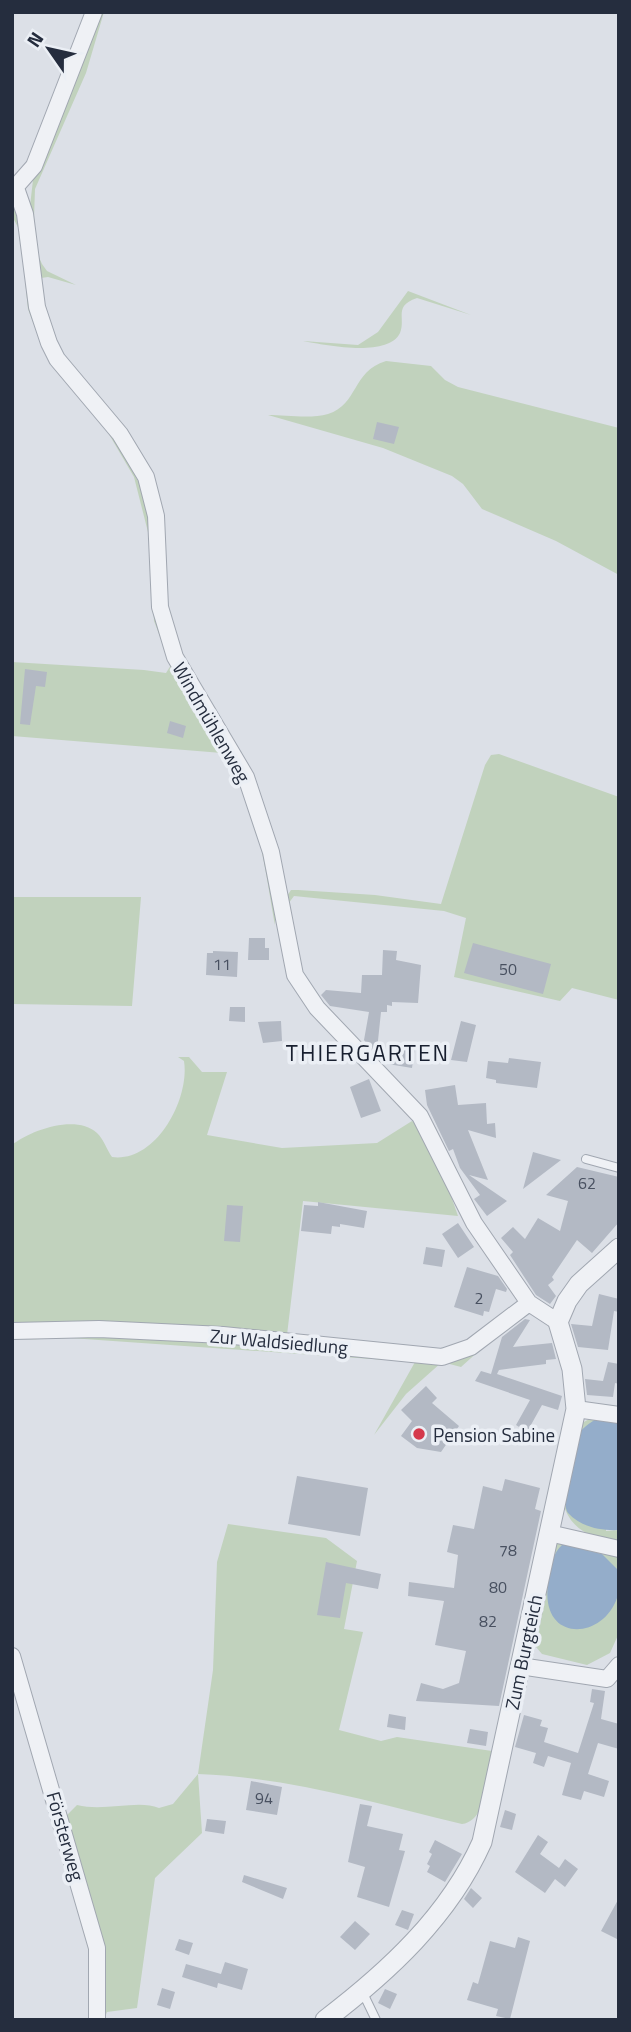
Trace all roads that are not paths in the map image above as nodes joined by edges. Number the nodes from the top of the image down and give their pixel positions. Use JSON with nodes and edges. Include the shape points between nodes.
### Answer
{"nodes":[{"id":1,"x":94,"y":12,"type":"edge"},
{"id":2,"x":13,"y":188,"type":"edge"},
{"id":3,"x":586,"y":1159,"type":"dead end"},
{"id":4,"x":619,"y":1168,"type":"edge"},
{"id":5,"x":619,"y":1248,"type":"edge"},
{"id":6,"x":529,"y":1303,"type":"junction"},
{"id":7,"x":558,"y":1322,"type":"junction"},
{"id":8,"x":12,"y":1331,"type":"edge"},
{"id":9,"x":576,"y":1409,"type":"junction"},
{"id":10,"x":619,"y":1415,"type":"edge"},
{"id":11,"x":549,"y":1533,"type":"junction"},
{"id":12,"x":619,"y":1549,"type":"edge"},
{"id":13,"x":12,"y":1656,"type":"edge"},
{"id":14,"x":520,"y":1665,"type":"junction"},
{"id":15,"x":619,"y":1665,"type":"edge"},
{"id":16,"x":362,"y":1991,"type":"junction"},
{"id":17,"x":97,"y":2020,"type":"edge"},
{"id":18,"x":325,"y":2020,"type":"edge"},
{"id":19,"x":376,"y":2020,"type":"edge"}],
"edges":[{"from":1,"to":2,"type":"street","via":[[34,166]]},
{"from":2,"to":6,"type":"street","name":"Windmühlenweg","via":[[24,214],[37,307],[49,343],[57,359],[120,434],[146,477],[156,516],[160,607],[175,657],[246,777],[271,852],[295,975],[317,1008],[420,1116],[474,1223]]},
{"from":3,"to":4,"type":"lane"},
{"from":5,"to":7,"type":"street","via":[[579,1284]]},
{"from":6,"to":7,"type":"street","name":"Windmühlenweg"},
{"from":6,"to":8,"type":"street","name":"Zur Waldsiedlung","via":[[471,1347],[442,1357],[223,1335],[99,1329]]},
{"from":7,"to":9,"type":"street","name":"Zum Burgteich","via":[[572,1370]]},
{"from":9,"to":10,"type":"street"},
{"from":9,"to":11,"type":"street","name":"Zum Burgteich"},
{"from":11,"to":12,"type":"street"},
{"from":11,"to":14,"type":"street","name":"Zum Burgteich"},
{"from":13,"to":17,"type":"street","name":"Försterweg","via":[[97,1948]]},
{"from":14,"to":15,"type":"street","via":[[607,1679]]},
{"from":14,"to":16,"type":"street","name":"Zum Burgteich","via":[[482,1842],[472,1866],[458,1891],[407,1949]]},
{"from":16,"to":18,"type":"street","name":"Zum Burgteich"},
{"from":16,"to":19,"type":"lane"}]}
